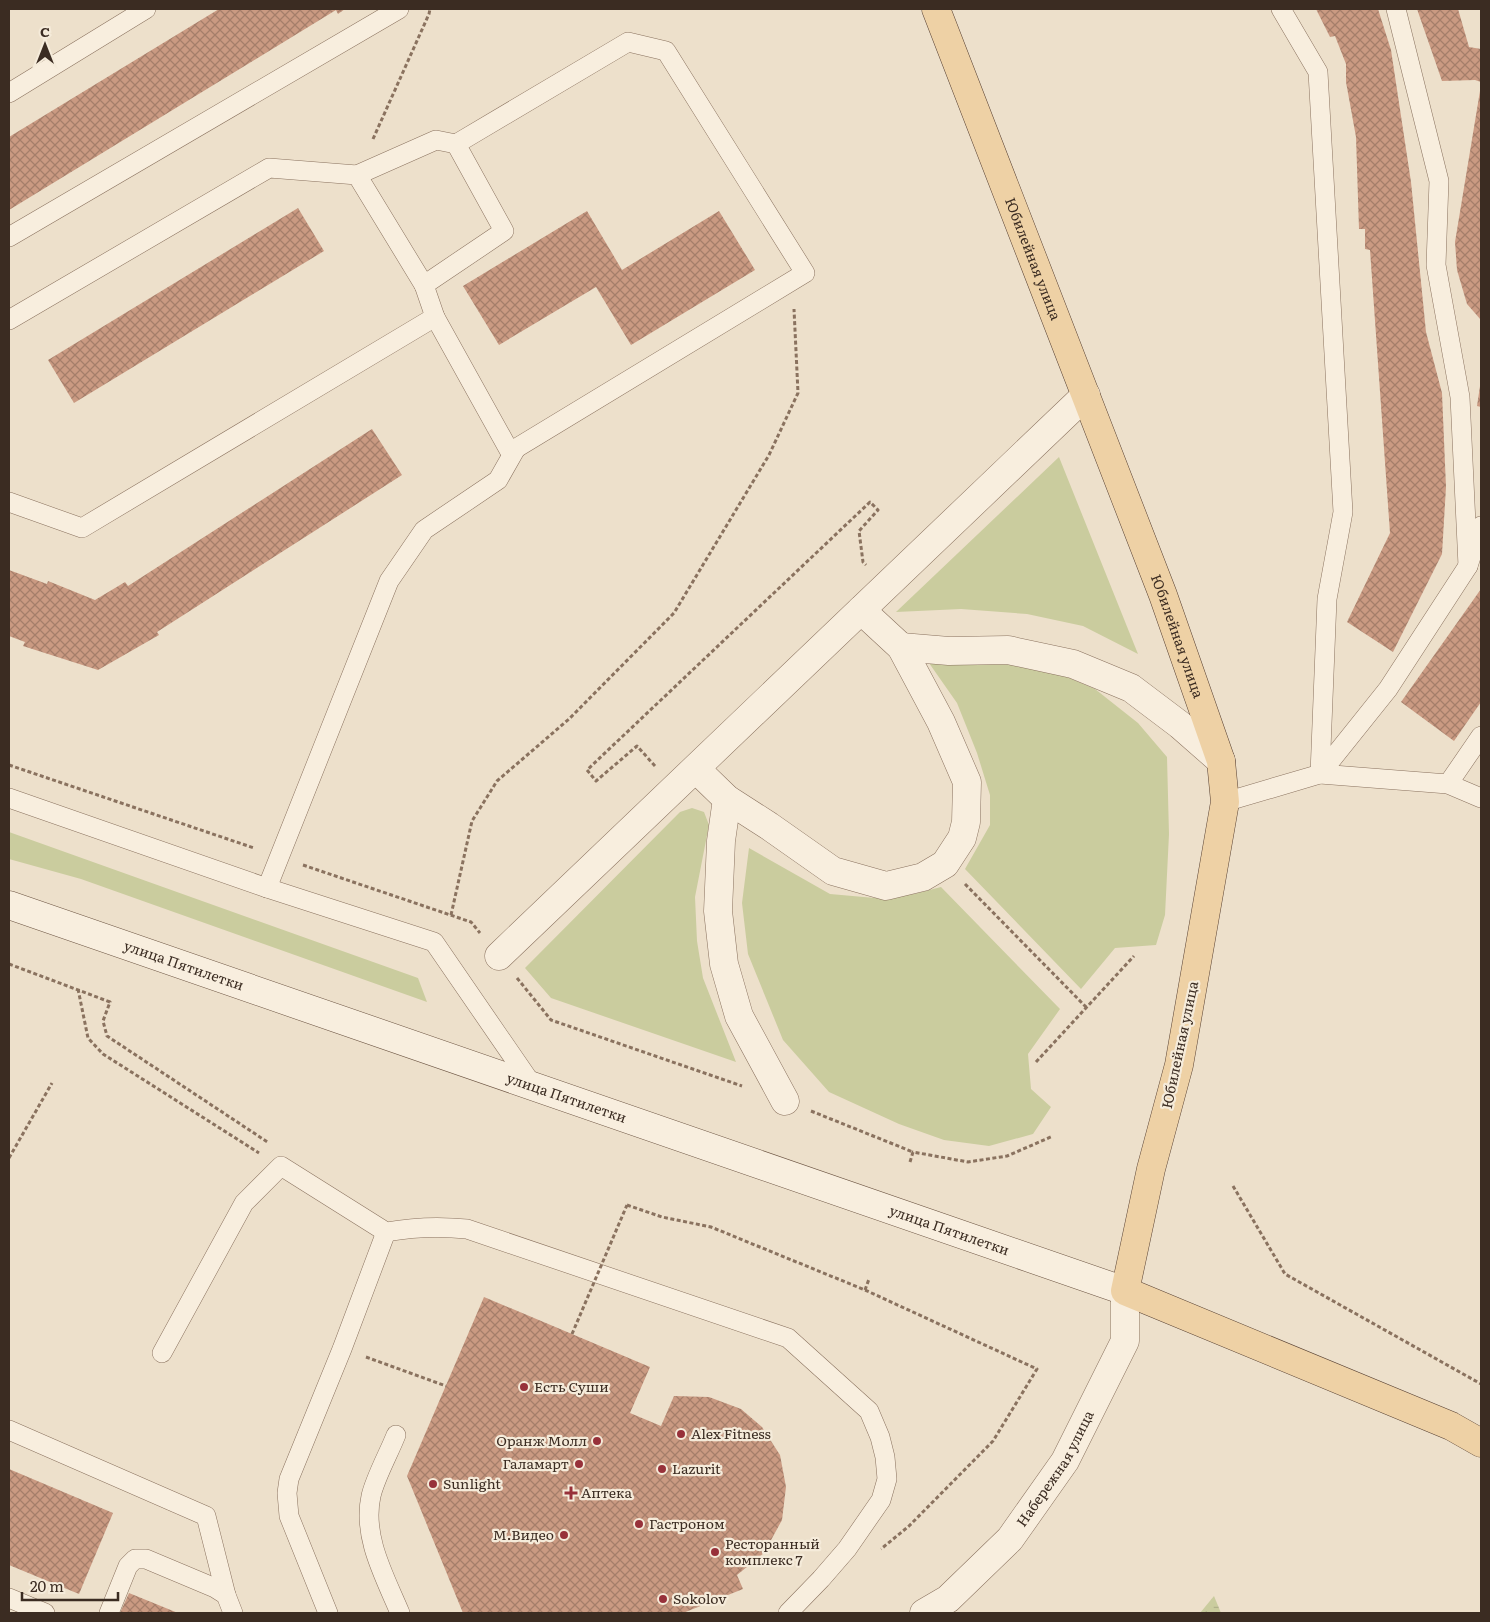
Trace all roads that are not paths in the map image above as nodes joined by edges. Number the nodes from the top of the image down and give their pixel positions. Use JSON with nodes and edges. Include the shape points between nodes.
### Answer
{"nodes":[{"id":1,"x":146,"y":9,"type":"edge"},
{"id":2,"x":399,"y":9,"type":"edge"},
{"id":3,"x":936,"y":9,"type":"edge"},
{"id":4,"x":1281,"y":9,"type":"edge"},
{"id":5,"x":1396,"y":9,"type":"edge"},
{"id":6,"x":9,"y":93,"type":"edge"},
{"id":7,"x":456,"y":144,"type":"junction"},
{"id":8,"x":357,"y":175,"type":"junction"},
{"id":9,"x":9,"y":237,"type":"edge"},
{"id":10,"x":424,"y":285,"type":"junction"},
{"id":11,"x":435,"y":317,"type":"junction"},
{"id":12,"x":9,"y":320,"type":"edge"},
{"id":13,"x":1086,"y":394,"type":"junction"},
{"id":14,"x":515,"y":450,"type":"junction"},
{"id":15,"x":9,"y":502,"type":"edge"},
{"id":16,"x":1481,"y":526,"type":"edge"},
{"id":17,"x":1468,"y":566,"type":"junction"},
{"id":18,"x":861,"y":610,"type":"junction"},
{"id":19,"x":900,"y":647,"type":"junction"},
{"id":20,"x":1481,"y":736,"type":"edge"},
{"id":21,"x":1221,"y":761,"type":"junction"},
{"id":22,"x":696,"y":769,"type":"junction"},
{"id":23,"x":1320,"y":774,"type":"junction"},
{"id":24,"x":1448,"y":784,"type":"junction"},
{"id":25,"x":9,"y":798,"type":"edge"},
{"id":26,"x":1481,"y":798,"type":"edge"},
{"id":27,"x":727,"y":800,"type":"junction"},
{"id":28,"x":1225,"y":802,"type":"junction"},
{"id":29,"x":267,"y":888,"type":"junction"},
{"id":30,"x":9,"y":905,"type":"edge"},
{"id":31,"x":499,"y":956,"type":"dead end"},
{"id":32,"x":533,"y":1086,"type":"junction"},
{"id":33,"x":785,"y":1101,"type":"dead end"},
{"id":34,"x":386,"y":1232,"type":"junction"},
{"id":35,"x":1125,"y":1291,"type":"junction"},
{"id":36,"x":162,"y":1354,"type":"dead end"},
{"id":37,"x":9,"y":1430,"type":"edge"},
{"id":38,"x":396,"y":1436,"type":"dead end"},
{"id":39,"x":1481,"y":1443,"type":"edge"},
{"id":40,"x":226,"y":1595,"type":"junction"},
{"id":41,"x":9,"y":1598,"type":"edge"},
{"id":42,"x":793,"y":1611,"type":"edge"},
{"id":43,"x":45,"y":1613,"type":"edge"},
{"id":44,"x":109,"y":1613,"type":"edge"},
{"id":45,"x":233,"y":1613,"type":"edge"},
{"id":46,"x":328,"y":1613,"type":"edge"},
{"id":47,"x":400,"y":1613,"type":"edge"},
{"id":48,"x":924,"y":1613,"type":"edge"}],
"edges":[{"from":1,"to":6,"type":"lane"},
{"from":2,"to":9,"type":"lane"},
{"from":3,"to":13,"type":"main road","name":"Юбилейная улица"},
{"from":4,"to":23,"type":"lane","via":[[1318,72],[1342,492],[1343,512],[1327,599]]},
{"from":5,"to":17,"type":"lane","via":[[1439,181],[1436,265],[1460,397]]},
{"from":7,"to":8,"type":"lane","via":[[436,140]]},
{"from":7,"to":10,"type":"lane","via":[[504,231]]},
{"from":7,"to":14,"type":"lane","via":[[628,42],[666,51],[805,273]]},
{"from":8,"to":10,"type":"lane"},
{"from":8,"to":12,"type":"lane","via":[[269,168]]},
{"from":10,"to":11,"type":"lane"},
{"from":11,"to":14,"type":"lane","via":[[510,452]]},
{"from":11,"to":15,"type":"lane","via":[[82,528]]},
{"from":13,"to":18,"type":"street"},
{"from":13,"to":21,"type":"main road","name":"Юбилейная улица","via":[[1163,595]]},
{"from":14,"to":29,"type":"lane","via":[[498,480],[424,530],[389,581]]},
{"from":16,"to":17,"type":"lane"},
{"from":17,"to":23,"type":"lane","via":[[1388,689]]},
{"from":18,"to":19,"type":"street"},
{"from":18,"to":22,"type":"street"},
{"from":19,"to":21,"type":"street","via":[[950,652],[1008,650],[1073,664],[1131,688]]},
{"from":19,"to":27,"type":"street","via":[[941,722],[967,782],[966,822],[962,838],[945,864],[923,877],[886,886],[833,871]]},
{"from":20,"to":24,"type":"lane"},
{"from":21,"to":28,"type":"main road","name":"Юбилейная улица"},
{"from":22,"to":27,"type":"street"},
{"from":22,"to":31,"type":"street"},
{"from":23,"to":24,"type":"lane"},
{"from":23,"to":28,"type":"lane"},
{"from":24,"to":26,"type":"lane"},
{"from":25,"to":29,"type":"lane"},
{"from":27,"to":33,"type":"street","via":[[721,841],[718,911],[724,964],[739,1016]]},
{"from":28,"to":35,"type":"main road","name":"Юбилейная улица","via":[[1179,1066],[1151,1169]]},
{"from":29,"to":32,"type":"lane","via":[[434,942]]},
{"from":30,"to":32,"type":"street","name":"улица Пятилетки"},
{"from":32,"to":35,"type":"street","name":"улица Пятилетки"},
{"from":34,"to":36,"type":"lane","via":[[281,1166],[244,1203]]},
{"from":34,"to":42,"type":"lane","via":[[439,1226],[467,1229],[788,1338],[869,1411],[885,1458],[887,1480],[881,1500],[847,1549]]},
{"from":34,"to":46,"type":"lane","via":[[289,1479],[289,1516]]},
{"from":35,"to":39,"type":"main road","via":[[1451,1426]]},
{"from":35,"to":48,"type":"street","name":"Набережная улица","via":[[1125,1341],[1065,1461],[1010,1539],[948,1598]]},
{"from":37,"to":40,"type":"lane","via":[[206,1516]]},
{"from":38,"to":47,"type":"lane","via":[[372,1494],[369,1513],[374,1550]]},
{"from":40,"to":44,"type":"lane","via":[[146,1559],[135,1559],[128,1566]]},
{"from":40,"to":45,"type":"lane"},
{"from":41,"to":43,"type":"lane"}]}
